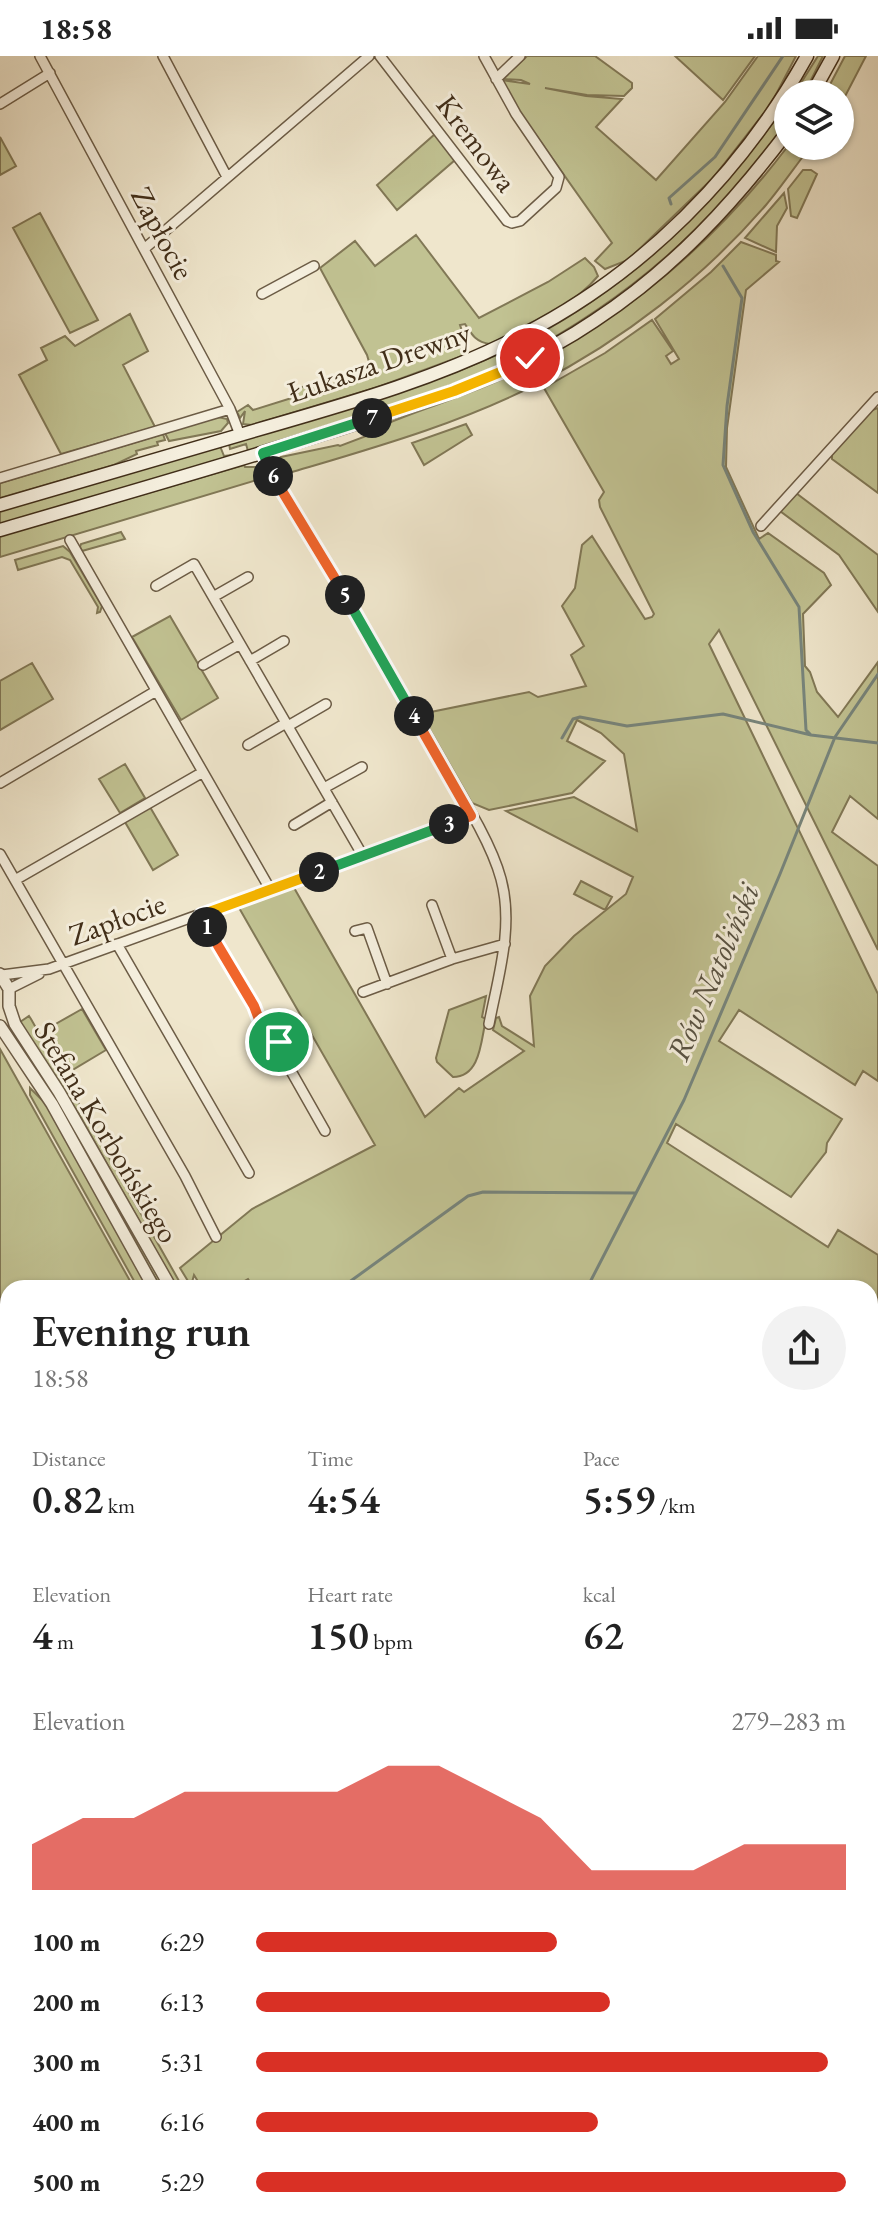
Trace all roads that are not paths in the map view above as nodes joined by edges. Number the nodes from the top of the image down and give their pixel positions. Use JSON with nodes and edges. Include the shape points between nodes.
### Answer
{"nodes":[{"id":1,"x":40,"y":56,"type":"edge"},
{"id":2,"x":163,"y":56,"type":"edge"},
{"id":3,"x":369,"y":56,"type":"edge"},
{"id":4,"x":380,"y":56,"type":"edge"},
{"id":5,"x":484,"y":56,"type":"edge"},
{"id":6,"x":520,"y":56,"type":"edge"},
{"id":7,"x":807,"y":56,"type":"edge"},
{"id":8,"x":833,"y":56,"type":"edge"},
{"id":9,"x":50,"y":73,"type":"junction"},
{"id":10,"x":496,"y":79,"type":"junction"},
{"id":11,"x":820,"y":80,"type":"edge"},
{"id":12,"x":0,"y":104,"type":"edge"},
{"id":13,"x":774,"y":150,"type":"edge"},
{"id":14,"x":227,"y":177,"type":"junction"},
{"id":15,"x":144,"y":249,"type":"junction"},
{"id":16,"x":314,"y":266,"type":"dead end"},
{"id":17,"x":262,"y":294,"type":"dead end"},
{"id":18,"x":878,"y":397,"type":"edge"},
{"id":19,"x":230,"y":409,"type":"junction"},
{"id":20,"x":240,"y":435,"type":"junction"},
{"id":21,"x":263,"y":453,"type":"junction"},
{"id":22,"x":0,"y":478,"type":"edge"},
{"id":23,"x":0,"y":505,"type":"edge"},
{"id":24,"x":761,"y":526,"type":"dead end"},
{"id":25,"x":0,"y":530,"type":"edge"},
{"id":26,"x":70,"y":540,"type":"dead end"},
{"id":27,"x":248,"y":577,"type":"dead end"},
{"id":28,"x":156,"y":586,"type":"dead end"},
{"id":29,"x":213,"y":597,"type":"junction"},
{"id":30,"x":284,"y":641,"type":"dead end"},
{"id":31,"x":240,"y":644,"type":"junction"},
{"id":32,"x":250,"y":661,"type":"junction"},
{"id":33,"x":203,"y":665,"type":"dead end"},
{"id":34,"x":156,"y":691,"type":"junction"},
{"id":35,"x":326,"y":704,"type":"dead end"},
{"id":36,"x":287,"y":725,"type":"junction"},
{"id":37,"x":248,"y":745,"type":"dead end"},
{"id":38,"x":362,"y":767,"type":"dead end"},
{"id":39,"x":203,"y":772,"type":"junction"},
{"id":40,"x":0,"y":783,"type":"edge"},
{"id":41,"x":324,"y":788,"type":"junction"},
{"id":42,"x":332,"y":802,"type":"junction"},
{"id":43,"x":471,"y":816,"type":"junction"},
{"id":44,"x":294,"y":825,"type":"dead end"},
{"id":45,"x":0,"y":854,"type":"edge"},
{"id":46,"x":363,"y":856,"type":"junction"},
{"id":47,"x":15,"y":880,"type":"junction"},
{"id":48,"x":270,"y":889,"type":"junction"},
{"id":49,"x":432,"y":905,"type":"dead end"},
{"id":50,"x":201,"y":915,"type":"junction"},
{"id":51,"x":355,"y":931,"type":"dead end"},
{"id":52,"x":117,"y":944,"type":"junction"},
{"id":53,"x":505,"y":944,"type":"junction"},
{"id":54,"x":452,"y":959,"type":"junction"},
{"id":55,"x":63,"y":964,"type":"junction"},
{"id":56,"x":49,"y":969,"type":"junction"},
{"id":57,"x":1,"y":974,"type":"edge"},
{"id":58,"x":387,"y":984,"type":"junction"},
{"id":59,"x":363,"y":992,"type":"dead end"},
{"id":60,"x":8,"y":993,"type":"junction"},
{"id":61,"x":0,"y":1010,"type":"edge"},
{"id":62,"x":489,"y":1024,"type":"dead end"},
{"id":63,"x":0,"y":1026,"type":"edge"},
{"id":64,"x":325,"y":1131,"type":"dead end"},
{"id":65,"x":249,"y":1173,"type":"dead end"},
{"id":66,"x":216,"y":1237,"type":"dead end"},
{"id":67,"x":150,"y":1280,"type":"edge"},
{"id":68,"x":166,"y":1280,"type":"edge"}],
"edges":[{"from":1,"to":9,"type":"street","name":"Zapłocie"},
{"from":2,"to":14,"type":"street"},
{"from":3,"to":14,"type":"street"},
{"from":4,"to":10,"type":"street","name":"Kremowa","via":[[512,223],[559,180]]},
{"from":5,"to":10,"type":"street","name":"Kremowa"},
{"from":6,"to":10,"type":"street","name":"Kremowa"},
{"from":7,"to":20,"type":"main road","name":"Łukasza Drewny","via":[[773,112],[707,195],[634,262],[570,307],[525,334],[429,377]]},
{"from":8,"to":11,"type":"main road"},
{"from":9,"to":12,"type":"street"},
{"from":9,"to":15,"type":"street","name":"Zapłocie"},
{"from":13,"to":21,"type":"main road","name":"Łukasza Drewny","via":[[696,240],[593,323],[454,391]]},
{"from":14,"to":15,"type":"street"},
{"from":15,"to":19,"type":"street","name":"Zapłocie"},
{"from":16,"to":17,"type":"street"},
{"from":18,"to":24,"type":"street"},
{"from":19,"to":20,"type":"street","name":"Zapłocie"},
{"from":19,"to":22,"type":"street"},
{"from":20,"to":23,"type":"main road","name":"Łukasza Drewny"},
{"from":21,"to":25,"type":"main road","name":"Łukasza Drewny"},
{"from":21,"to":43,"type":"street"},
{"from":26,"to":34,"type":"street"},
{"from":27,"to":29,"type":"street"},
{"from":28,"to":29,"type":"street","via":[[194,564]]},
{"from":29,"to":31,"type":"street"},
{"from":30,"to":32,"type":"street"},
{"from":31,"to":32,"type":"street"},
{"from":31,"to":33,"type":"street"},
{"from":32,"to":36,"type":"street"},
{"from":34,"to":39,"type":"street"},
{"from":34,"to":40,"type":"street"},
{"from":35,"to":36,"type":"street"},
{"from":36,"to":37,"type":"street"},
{"from":36,"to":41,"type":"street"},
{"from":38,"to":41,"type":"street"},
{"from":39,"to":47,"type":"street"},
{"from":39,"to":48,"type":"street"},
{"from":41,"to":42,"type":"street"},
{"from":42,"to":44,"type":"street"},
{"from":42,"to":46,"type":"street"},
{"from":43,"to":46,"type":"street","name":"Zapłocie"},
{"from":43,"to":53,"type":"street","via":[[501,879]]},
{"from":45,"to":47,"type":"street"},
{"from":46,"to":48,"type":"street","name":"Zapłocie"},
{"from":47,"to":55,"type":"street"},
{"from":48,"to":50,"type":"street","name":"Zapłocie"},
{"from":49,"to":54,"type":"street"},
{"from":50,"to":52,"type":"street","name":"Zapłocie"},
{"from":50,"to":64,"type":"street","via":[[265,1035],[281,1045]]},
{"from":51,"to":58,"type":"street","via":[[367,928]]},
{"from":52,"to":55,"type":"street","name":"Zapłocie"},
{"from":52,"to":65,"type":"street"},
{"from":53,"to":54,"type":"street"},
{"from":53,"to":62,"type":"street"},
{"from":54,"to":58,"type":"street"},
{"from":55,"to":56,"type":"street","name":"Zapłocie"},
{"from":55,"to":66,"type":"street"},
{"from":56,"to":57,"type":"street","name":"Zapłocie"},
{"from":56,"to":60,"type":"street","name":"Zapłocie"},
{"from":57,"to":60,"type":"street","name":"Stefana Korbońskiego"},
{"from":58,"to":59,"type":"street"},
{"from":60,"to":61,"type":"street","name":"Stefana Korbońskiego"},
{"from":60,"to":68,"type":"street","name":"Stefana Korbońskiego","via":[[15,1024]]},
{"from":63,"to":67,"type":"street","name":"Stefana Korbońskiego","via":[[52,1104]]}]}
